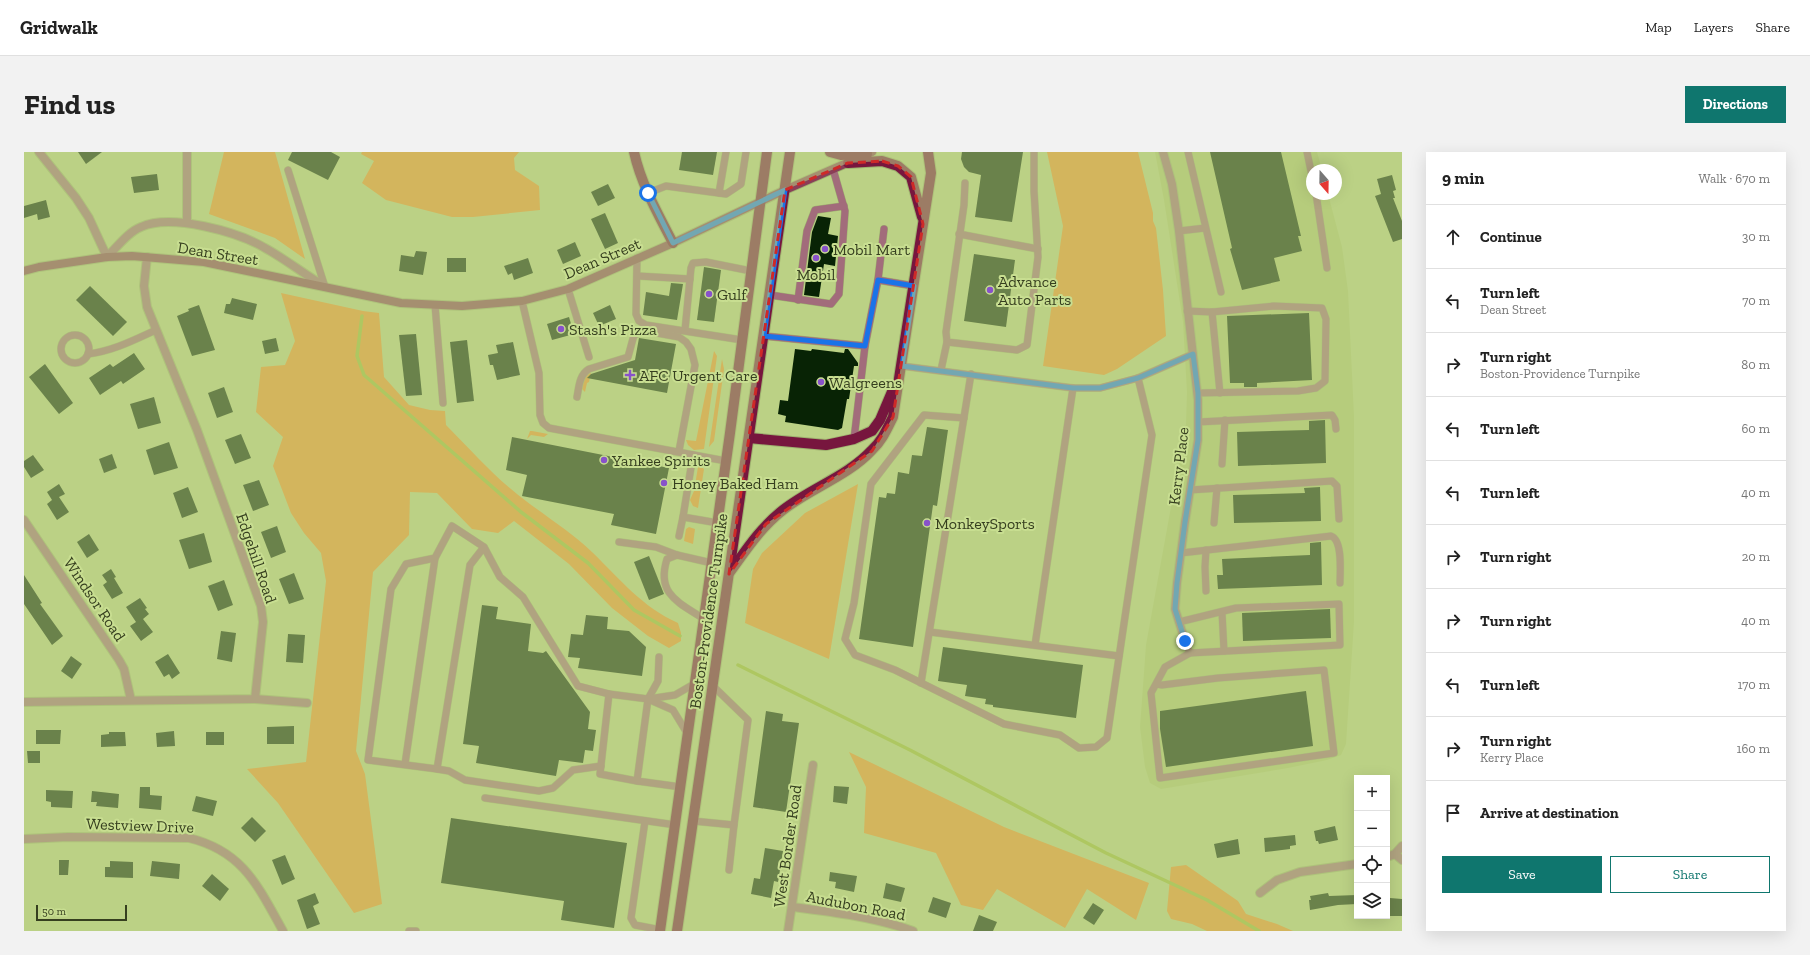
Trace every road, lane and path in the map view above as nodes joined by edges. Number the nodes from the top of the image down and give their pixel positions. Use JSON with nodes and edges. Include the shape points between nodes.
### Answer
{"nodes":[{"id":1,"x":39,"y":152,"type":"edge"},
{"id":2,"x":186,"y":152,"type":"edge"},
{"id":3,"x":634,"y":152,"type":"edge"},
{"id":4,"x":726,"y":152,"type":"edge"},
{"id":5,"x":746,"y":152,"type":"edge"},
{"id":6,"x":767,"y":152,"type":"edge"},
{"id":7,"x":790,"y":152,"type":"edge"},
{"id":8,"x":830,"y":152,"type":"edge"},
{"id":9,"x":928,"y":152,"type":"edge"},
{"id":10,"x":1034,"y":152,"type":"edge"},
{"id":11,"x":1163,"y":152,"type":"edge"},
{"id":12,"x":1188,"y":152,"type":"edge"},
{"id":13,"x":1307,"y":152,"type":"edge"},
{"id":14,"x":869,"y":153,"type":"edge"},
{"id":15,"x":848,"y":163,"type":"junction"},
{"id":16,"x":1310,"y":164,"type":"edge"},
{"id":17,"x":833,"y":169,"type":"junction"},
{"id":18,"x":288,"y":170,"type":"dead end"},
{"id":19,"x":965,"y":184,"type":"dead end"},
{"id":20,"x":785,"y":190,"type":"junction"},
{"id":21,"x":648,"y":193,"type":"junction"},
{"id":22,"x":719,"y":193,"type":"junction"},
{"id":23,"x":1317,"y":200,"type":"edge"},
{"id":24,"x":759,"y":202,"type":"junction"},
{"id":25,"x":844,"y":206,"type":"junction"},
{"id":26,"x":187,"y":222,"type":"junction"},
{"id":27,"x":923,"y":224,"type":"junction"},
{"id":28,"x":1205,"y":228,"type":"junction"},
{"id":29,"x":884,"y":229,"type":"dead end"},
{"id":30,"x":1180,"y":231,"type":"junction"},
{"id":31,"x":959,"y":234,"type":"junction"},
{"id":32,"x":673,"y":243,"type":"junction"},
{"id":33,"x":1038,"y":249,"type":"junction"},
{"id":34,"x":107,"y":257,"type":"junction"},
{"id":35,"x":147,"y":257,"type":"junction"},
{"id":36,"x":637,"y":258,"type":"junction"},
{"id":37,"x":1327,"y":268,"type":"dead end"},
{"id":38,"x":24,"y":271,"type":"edge"},
{"id":39,"x":751,"y":271,"type":"junction"},
{"id":40,"x":638,"y":276,"type":"junction"},
{"id":41,"x":690,"y":279,"type":"junction"},
{"id":42,"x":878,"y":280,"type":"junction"},
{"id":43,"x":914,"y":286,"type":"junction"},
{"id":44,"x":325,"y":287,"type":"junction"},
{"id":45,"x":568,"y":289,"type":"junction"},
{"id":46,"x":1221,"y":292,"type":"dead end"},
{"id":47,"x":770,"y":296,"type":"junction"},
{"id":48,"x":798,"y":300,"type":"junction"},
{"id":49,"x":522,"y":301,"type":"junction"},
{"id":50,"x":435,"y":305,"type":"junction"},
{"id":51,"x":1187,"y":311,"type":"junction"},
{"id":52,"x":1212,"y":312,"type":"junction"},
{"id":53,"x":156,"y":330,"type":"junction"},
{"id":54,"x":684,"y":330,"type":"junction"},
{"id":55,"x":764,"y":336,"type":"junction"},
{"id":56,"x":742,"y":340,"type":"junction"},
{"id":57,"x":947,"y":342,"type":"junction"},
{"id":58,"x":865,"y":346,"type":"junction"},
{"id":59,"x":88,"y":354,"type":"junction"},
{"id":60,"x":1193,"y":354,"type":"junction"},
{"id":61,"x":589,"y":357,"type":"dead end"},
{"id":62,"x":902,"y":366,"type":"junction"},
{"id":63,"x":941,"y":370,"type":"junction"},
{"id":64,"x":971,"y":374,"type":"junction"},
{"id":65,"x":1138,"y":378,"type":"junction"},
{"id":66,"x":1073,"y":388,"type":"junction"},
{"id":67,"x":1198,"y":393,"type":"junction"},
{"id":68,"x":1220,"y":393,"type":"junction"},
{"id":69,"x":577,"y":397,"type":"dead end"},
{"id":70,"x":443,"y":403,"type":"dead end"},
{"id":71,"x":964,"y":418,"type":"junction"},
{"id":72,"x":1225,"y":420,"type":"junction"},
{"id":73,"x":1198,"y":422,"type":"junction"},
{"id":74,"x":1336,"y":429,"type":"dead end"},
{"id":75,"x":749,"y":438,"type":"junction"},
{"id":76,"x":854,"y":439,"type":"junction"},
{"id":77,"x":679,"y":451,"type":"junction"},
{"id":78,"x":693,"y":455,"type":"junction"},
{"id":79,"x":726,"y":461,"type":"junction"},
{"id":80,"x":1222,"y":464,"type":"dead end"},
{"id":81,"x":1217,"y":488,"type":"junction"},
{"id":82,"x":1190,"y":490,"type":"junction"},
{"id":83,"x":683,"y":517,"type":"junction"},
{"id":84,"x":1339,"y":519,"type":"dead end"},
{"id":85,"x":24,"y":520,"type":"edge"},
{"id":86,"x":718,"y":523,"type":"junction"},
{"id":87,"x":1214,"y":523,"type":"dead end"},
{"id":88,"x":679,"y":536,"type":"dead end"},
{"id":89,"x":619,"y":542,"type":"dead end"},
{"id":90,"x":484,"y":547,"type":"junction"},
{"id":91,"x":1206,"y":550,"type":"junction"},
{"id":92,"x":1181,"y":553,"type":"junction"},
{"id":93,"x":677,"y":555,"type":"junction"},
{"id":94,"x":435,"y":558,"type":"junction"},
{"id":95,"x":712,"y":563,"type":"junction"},
{"id":96,"x":729,"y":574,"type":"junction"},
{"id":97,"x":1340,"y":583,"type":"dead end"},
{"id":98,"x":1206,"y":591,"type":"dead end"},
{"id":99,"x":1222,"y":612,"type":"junction"},
{"id":100,"x":704,"y":619,"type":"junction"},
{"id":101,"x":1179,"y":622,"type":"junction"},
{"id":102,"x":930,"y":632,"type":"junction"},
{"id":103,"x":1185,"y":641,"type":"joint"},
{"id":104,"x":1036,"y":645,"type":"junction"},
{"id":105,"x":1224,"y":651,"type":"junction"},
{"id":106,"x":1190,"y":653,"type":"junction"},
{"id":107,"x":1119,"y":656,"type":"junction"},
{"id":108,"x":659,"y":657,"type":"dead end"},
{"id":109,"x":921,"y":683,"type":"junction"},
{"id":110,"x":694,"y":684,"type":"junction"},
{"id":111,"x":1156,"y":684,"type":"junction"},
{"id":112,"x":713,"y":686,"type":"junction"},
{"id":113,"x":609,"y":694,"type":"junction"},
{"id":114,"x":255,"y":699,"type":"junction"},
{"id":115,"x":648,"y":699,"type":"junction"},
{"id":116,"x":131,"y":700,"type":"junction"},
{"id":117,"x":24,"y":702,"type":"edge"},
{"id":118,"x":307,"y":703,"type":"dead end"},
{"id":119,"x":687,"y":733,"type":"junction"},
{"id":120,"x":405,"y":764,"type":"junction"},
{"id":121,"x":813,"y":765,"type":"dead end"},
{"id":122,"x":601,"y":766,"type":"junction"},
{"id":123,"x":437,"y":769,"type":"junction"},
{"id":124,"x":637,"y":781,"type":"junction"},
{"id":125,"x":681,"y":787,"type":"junction"},
{"id":126,"x":485,"y":798,"type":"dead end"},
{"id":127,"x":645,"y":821,"type":"junction"},
{"id":128,"x":693,"y":821,"type":"junction"},
{"id":129,"x":676,"y":825,"type":"junction"},
{"id":130,"x":734,"y":825,"type":"junction"},
{"id":131,"x":24,"y":839,"type":"edge"},
{"id":132,"x":1402,"y":846,"type":"edge"},
{"id":133,"x":1391,"y":855,"type":"edge"},
{"id":134,"x":1402,"y":860,"type":"edge"},
{"id":135,"x":1354,"y":864,"type":"edge"},
{"id":136,"x":729,"y":870,"type":"dead end"},
{"id":137,"x":1260,"y":894,"type":"dead end"},
{"id":138,"x":793,"y":907,"type":"junction"},
{"id":139,"x":660,"y":930,"type":"edge"},
{"id":140,"x":283,"y":931,"type":"edge"},
{"id":141,"x":409,"y":931,"type":"edge"},
{"id":142,"x":416,"y":931,"type":"edge"},
{"id":143,"x":677,"y":931,"type":"edge"},
{"id":144,"x":788,"y":931,"type":"edge"},
{"id":145,"x":913,"y":931,"type":"edge"}],
"edges":[{"from":1,"to":34,"type":"street","via":[[72,192],[89,218]]},
{"from":2,"to":26,"type":"street"},
{"from":3,"to":21,"type":"main road","via":[[637,168]]},
{"from":4,"to":22,"type":"lane"},
{"from":5,"to":22,"type":"lane","via":[[741,184],[726,194]]},
{"from":6,"to":24,"type":"main road","name":"Boston-Providence Turnpike"},
{"from":7,"to":20,"type":"main road","name":"Boston-Providence Turnpike"},
{"from":8,"to":14,"type":"main road","via":[[841,155]]},
{"from":9,"to":27,"type":"main road","via":[[931,173]]},
{"from":10,"to":33,"type":"lane"},
{"from":11,"to":30,"type":"street","name":"Kerry Place","via":[[1172,184]]},
{"from":12,"to":28,"type":"lane"},
{"from":13,"to":16,"type":"lane"},
{"from":14,"to":15,"type":"main road","name":"Dean Street"},
{"from":15,"to":17,"type":"main road","name":"Dean Street"},
{"from":15,"to":27,"type":"main road","via":[[882,161],[898,166],[911,177]]},
{"from":17,"to":20,"type":"main road","name":"Dean Street"},
{"from":17,"to":25,"type":"lane"},
{"from":18,"to":44,"type":"lane"},
{"from":19,"to":31,"type":"lane"},
{"from":20,"to":24,"type":"main road","name":"Dean Street"},
{"from":20,"to":47,"type":"main road","name":"Boston-Providence Turnpike"},
{"from":21,"to":22,"type":"lane","via":[[666,186]]},
{"from":21,"to":32,"type":"main road"},
{"from":23,"to":37,"type":"lane"},
{"from":24,"to":32,"type":"main road","name":"Dean Street"},
{"from":24,"to":39,"type":"main road","name":"Boston-Providence Turnpike"},
{"from":25,"to":48,"type":"lane","via":[[815,210],[810,220]]},
{"from":25,"to":48,"type":"lane","via":[[839,294],[831,304]]},
{"from":26,"to":34,"type":"street","name":"Dean Street","via":[[155,222],[140,227]]},
{"from":26,"to":44,"type":"street","name":"Dean Street","via":[[227,232],[264,247]]},
{"from":27,"to":43,"type":"main road"},
{"from":28,"to":30,"type":"lane"},
{"from":28,"to":46,"type":"lane"},
{"from":29,"to":42,"type":"lane"},
{"from":30,"to":51,"type":"street","name":"Kerry Place"},
{"from":31,"to":33,"type":"lane"},
{"from":31,"to":57,"type":"lane","via":[[946,332]]},
{"from":32,"to":36,"type":"main road","name":"Dean Street"},
{"from":33,"to":57,"type":"lane","via":[[1028,345],[1017,350]]},
{"from":34,"to":35,"type":"main road","name":"Dean Street"},
{"from":34,"to":38,"type":"main road","name":"Dean Street"},
{"from":35,"to":44,"type":"main road","name":"Dean Street","via":[[204,262]]},
{"from":35,"to":53,"type":"street","name":"Edgehill Road","via":[[144,286],[147,306]]},
{"from":36,"to":40,"type":"lane"},
{"from":36,"to":45,"type":"main road","name":"Dean Street"},
{"from":39,"to":41,"type":"lane","via":[[700,261],[693,263],[690,268]]},
{"from":39,"to":56,"type":"main road","name":"Boston-Providence Turnpike"},
{"from":40,"to":41,"type":"lane"},
{"from":40,"to":54,"type":"lane","via":[[636,314],[639,321],[646,325]]},
{"from":41,"to":54,"type":"lane"},
{"from":42,"to":43,"type":"lane"},
{"from":42,"to":58,"type":"lane"},
{"from":43,"to":62,"type":"main road"},
{"from":44,"to":50,"type":"main road","name":"Dean Street","via":[[401,303]]},
{"from":45,"to":49,"type":"main road","name":"Dean Street"},
{"from":45,"to":61,"type":"lane"},
{"from":47,"to":48,"type":"lane"},
{"from":47,"to":55,"type":"main road","name":"Boston-Providence Turnpike"},
{"from":49,"to":50,"type":"main road","name":"Dean Street","via":[[476,306]]},
{"from":49,"to":77,"type":"lane","via":[[538,367],[540,411],[545,426]]},
{"from":50,"to":70,"type":"lane"},
{"from":51,"to":52,"type":"lane"},
{"from":51,"to":60,"type":"street","name":"Kerry Place"},
{"from":52,"to":68,"type":"lane"},
{"from":52,"to":68,"type":"lane","via":[[1274,306],[1322,308],[1326,318],[1325,381],[1316,388],[1298,391]]},
{"from":53,"to":59,"type":"lane","via":[[117,348]]},
{"from":53,"to":114,"type":"street","name":"Edgehill Road","via":[[197,430],[261,606],[263,622]]},
{"from":54,"to":56,"type":"lane"},
{"from":55,"to":58,"type":"lane"},
{"from":55,"to":75,"type":"main road","name":"Boston-Providence Turnpike"},
{"from":56,"to":79,"type":"main road","name":"Boston-Providence Turnpike"},
{"from":57,"to":63,"type":"lane"},
{"from":58,"to":76,"type":"lane"},
{"from":59,"to":59,"type":"lane","via":[[82,361],[69,362],[62,355],[62,342],[69,336],[79,335],[89,345]]},
{"from":60,"to":65,"type":"lane"},
{"from":60,"to":67,"type":"street","name":"Kerry Place"},
{"from":62,"to":63,"type":"lane"},
{"from":62,"to":76,"type":"main road","via":[[880,420],[872,431]]},
{"from":62,"to":96,"type":"main road","via":[[893,417],[883,437],[872,451],[804,495],[766,524]]},
{"from":63,"to":64,"type":"lane"},
{"from":64,"to":66,"type":"lane"},
{"from":64,"to":71,"type":"lane"},
{"from":65,"to":66,"type":"lane","via":[[1100,388]]},
{"from":65,"to":107,"type":"lane","via":[[1152,435]]},
{"from":66,"to":104,"type":"lane"},
{"from":67,"to":68,"type":"lane"},
{"from":67,"to":73,"type":"street","name":"Kerry Place"},
{"from":69,"to":77,"type":"lane","via":[[584,372],[628,358],[632,338],[637,333],[646,331],[683,339],[689,344],[695,365]]},
{"from":71,"to":102,"type":"lane"},
{"from":71,"to":109,"type":"lane","via":[[924,416],[871,484],[854,603],[845,639],[855,655]]},
{"from":72,"to":73,"type":"lane"},
{"from":72,"to":74,"type":"lane","via":[[1332,415]]},
{"from":72,"to":80,"type":"lane"},
{"from":73,"to":82,"type":"street","name":"Kerry Place","via":[[1198,440]]},
{"from":75,"to":76,"type":"main road","via":[[826,445]]},
{"from":75,"to":96,"type":"main road","name":"Boston-Providence Turnpike"},
{"from":77,"to":78,"type":"lane"},
{"from":78,"to":79,"type":"lane"},
{"from":78,"to":83,"type":"lane"},
{"from":79,"to":86,"type":"main road","name":"Boston-Providence Turnpike"},
{"from":81,"to":82,"type":"lane"},
{"from":81,"to":84,"type":"lane","via":[[1332,481],[1337,486]]},
{"from":81,"to":87,"type":"lane"},
{"from":82,"to":92,"type":"street","name":"Kerry Place"},
{"from":83,"to":86,"type":"lane"},
{"from":83,"to":88,"type":"lane"},
{"from":85,"to":116,"type":"street","name":"Windsor Road","via":[[120,660]]},
{"from":86,"to":95,"type":"main road","name":"Boston-Providence Turnpike"},
{"from":89,"to":93,"type":"lane","via":[[656,547]]},
{"from":90,"to":94,"type":"lane","via":[[452,526]]},
{"from":90,"to":113,"type":"lane","via":[[500,577],[523,597],[578,686]]},
{"from":90,"to":123,"type":"lane","via":[[470,565]]},
{"from":91,"to":92,"type":"lane"},
{"from":91,"to":97,"type":"lane","via":[[1331,536],[1335,537],[1339,547]]},
{"from":91,"to":98,"type":"lane"},
{"from":92,"to":101,"type":"street","name":"Kerry Place","via":[[1175,609]]},
{"from":93,"to":95,"type":"lane"},
{"from":93,"to":100,"type":"lane","via":[[667,559],[663,572],[666,587],[671,597]]},
{"from":94,"to":120,"type":"lane"},
{"from":94,"to":120,"type":"lane","via":[[406,564],[391,589],[368,760]]},
{"from":95,"to":100,"type":"main road","name":"Boston-Providence Turnpike"},
{"from":96,"to":112,"type":"main road","name":"Boston-Providence Turnpike"},
{"from":99,"to":101,"type":"lane"},
{"from":99,"to":105,"type":"lane"},
{"from":99,"to":105,"type":"lane","via":[[1236,608],[1339,604],[1340,645]]},
{"from":100,"to":110,"type":"main road","name":"Boston-Providence Turnpike"},
{"from":101,"to":103,"type":"street","name":"Kerry Place"},
{"from":102,"to":104,"type":"lane"},
{"from":102,"to":109,"type":"lane"},
{"from":103,"to":106,"type":"lane"},
{"from":104,"to":107,"type":"lane"},
{"from":105,"to":106,"type":"lane"},
{"from":106,"to":111,"type":"lane","via":[[1165,667]]},
{"from":107,"to":109,"type":"lane","via":[[1107,738],[1096,747],[1079,748],[1060,735],[1004,724]]},
{"from":108,"to":115,"type":"lane","via":[[658,681]]},
{"from":110,"to":115,"type":"lane","via":[[675,695]]},
{"from":110,"to":119,"type":"main road","name":"Boston-Providence Turnpike"},
{"from":111,"to":111,"type":"lane","via":[[1324,670],[1334,753],[1160,778],[1151,694]]},
{"from":112,"to":128,"type":"main road","name":"Boston-Providence Turnpike"},
{"from":112,"to":130,"type":"lane","via":[[748,720]]},
{"from":113,"to":115,"type":"lane"},
{"from":113,"to":122,"type":"lane"},
{"from":114,"to":116,"type":"street"},
{"from":114,"to":118,"type":"street"},
{"from":115,"to":119,"type":"lane","via":[[673,710]]},
{"from":115,"to":124,"type":"lane"},
{"from":116,"to":117,"type":"street"},
{"from":119,"to":125,"type":"main road","name":"Boston-Providence Turnpike"},
{"from":120,"to":123,"type":"lane"},
{"from":121,"to":138,"type":"street","name":"West Border Road"},
{"from":122,"to":123,"type":"lane","via":[[573,770],[553,788],[539,791],[465,780],[449,771]]},
{"from":122,"to":124,"type":"lane","via":[[600,774]]},
{"from":124,"to":125,"type":"lane"},
{"from":125,"to":129,"type":"main road","name":"Boston-Providence Turnpike"},
{"from":126,"to":127,"type":"lane"},
{"from":127,"to":129,"type":"lane"},
{"from":127,"to":139,"type":"lane","via":[[631,918],[635,924]]},
{"from":128,"to":130,"type":"lane"},
{"from":128,"to":143,"type":"main road","name":"Boston-Providence Turnpike"},
{"from":129,"to":139,"type":"main road","name":"Boston-Providence Turnpike"},
{"from":130,"to":136,"type":"lane"},
{"from":131,"to":140,"type":"street","name":"Westview Drive","via":[[189,838],[203,841],[237,861],[257,884]]},
{"from":132,"to":133,"type":"street"},
{"from":133,"to":134,"type":"street"},
{"from":135,"to":137,"type":"street","via":[[1300,872],[1277,880]]},
{"from":138,"to":144,"type":"street","name":"West Border Road"},
{"from":138,"to":145,"type":"street","name":"Audubon Road","via":[[841,913]]},
{"from":141,"to":142,"type":"lane"}]}
